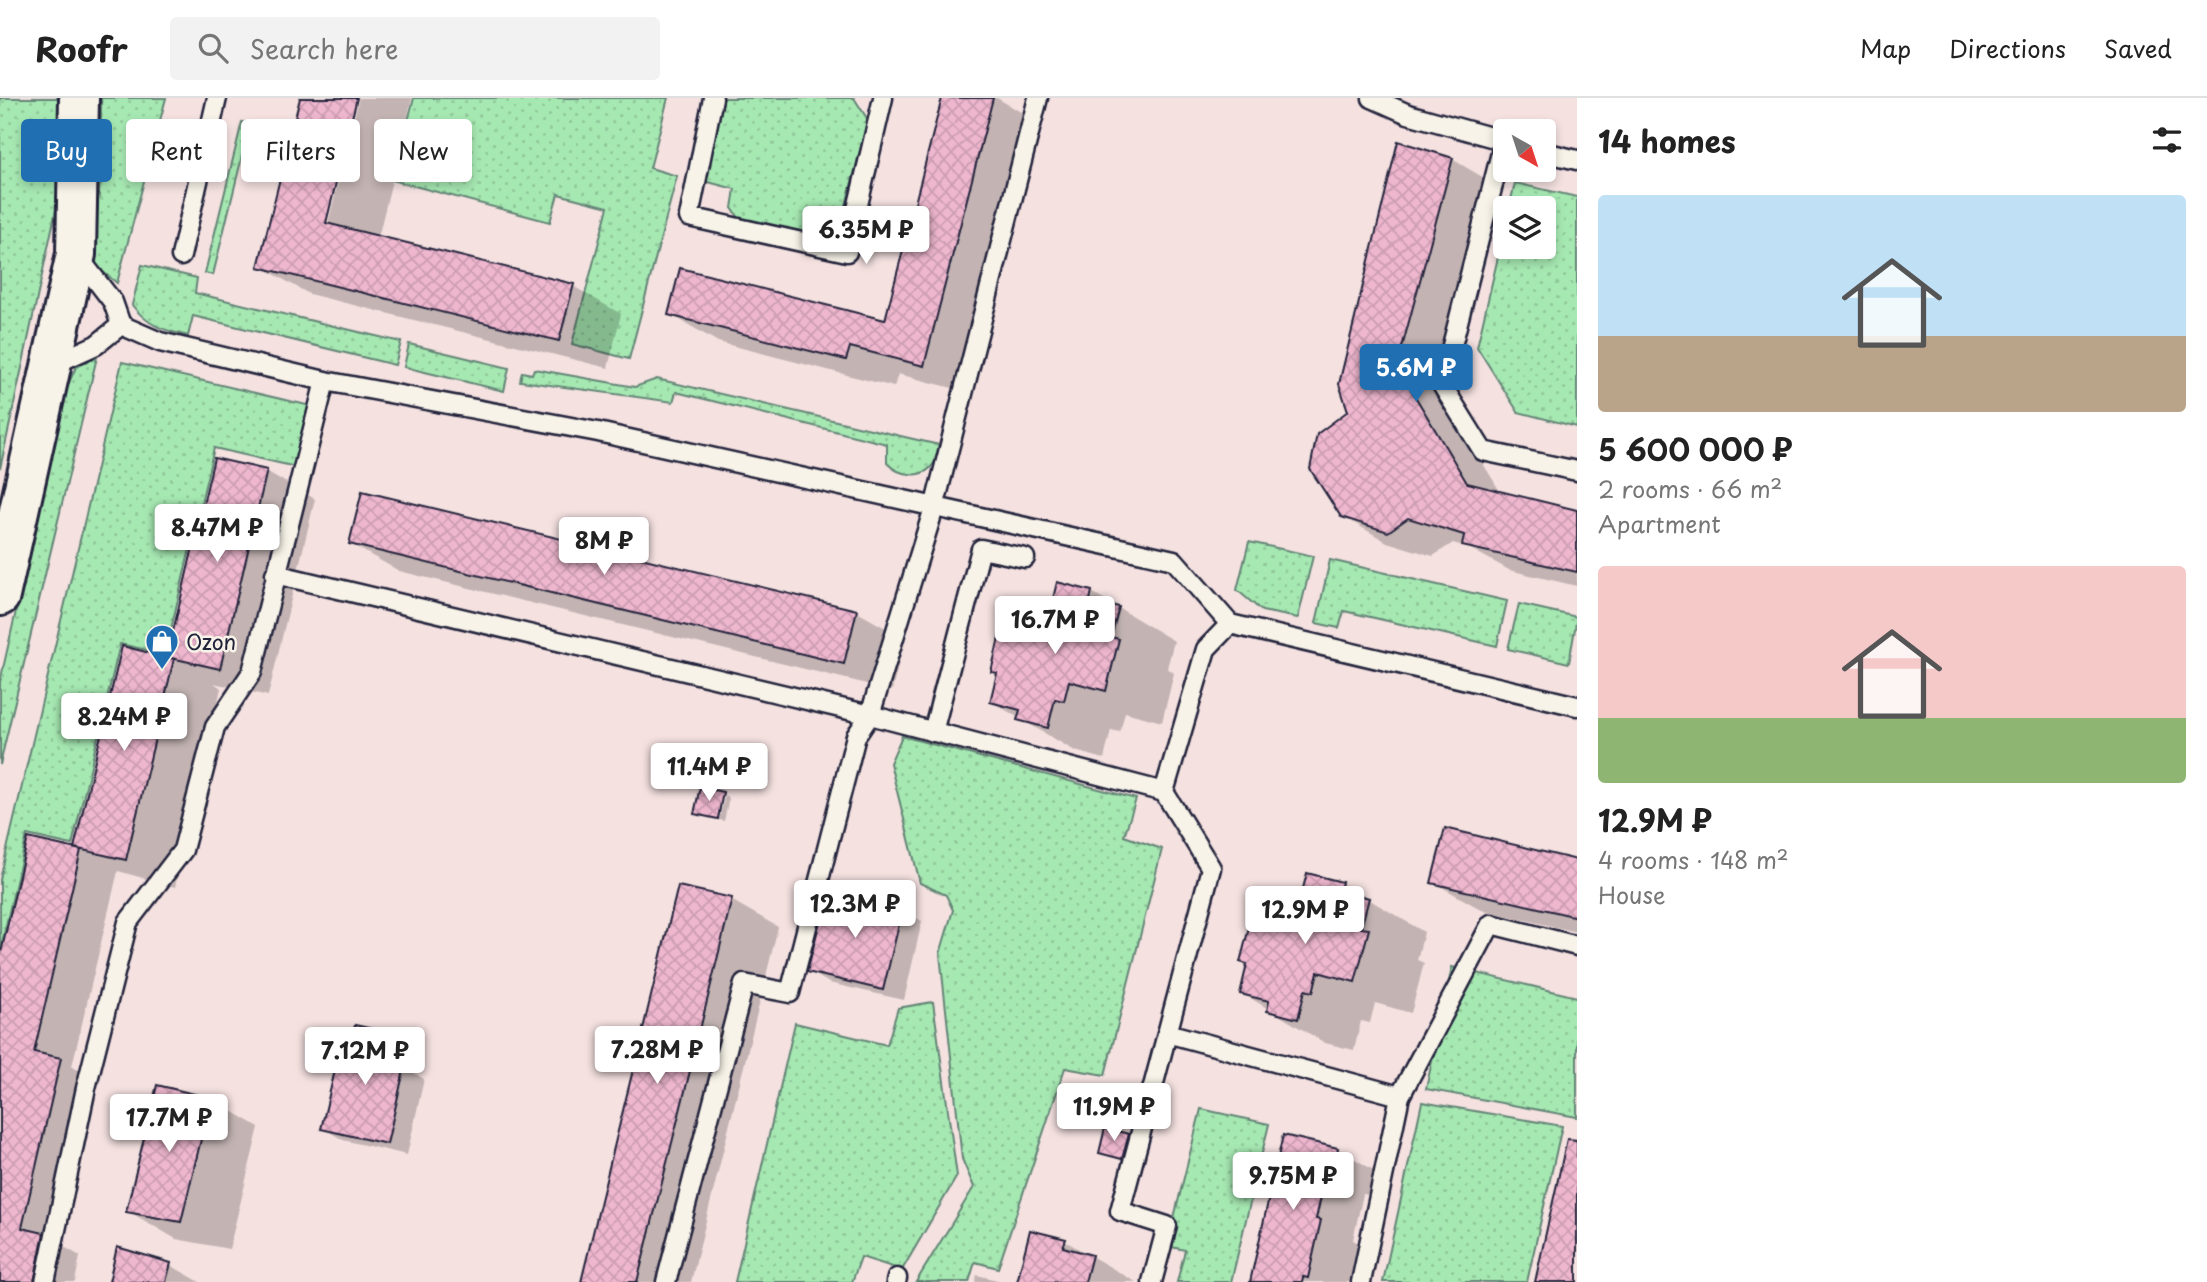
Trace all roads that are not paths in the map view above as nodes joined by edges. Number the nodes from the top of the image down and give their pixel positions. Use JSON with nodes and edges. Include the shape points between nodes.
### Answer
{"nodes":[{"id":1,"x":79,"y":98,"type":"edge"},
{"id":2,"x":217,"y":98,"type":"edge"},
{"id":3,"x":713,"y":98,"type":"edge"},
{"id":4,"x":883,"y":98,"type":"edge"},
{"id":5,"x":1038,"y":98,"type":"edge"},
{"id":6,"x":1372,"y":98,"type":"edge"},
{"id":7,"x":1493,"y":138,"type":"edge"},
{"id":8,"x":1556,"y":155,"type":"edge"},
{"id":9,"x":1577,"y":160,"type":"edge"},
{"id":10,"x":1494,"y":182,"type":"edge"},
{"id":11,"x":76,"y":254,"type":"junction"},
{"id":12,"x":181,"y":256,"type":"dead end"},
{"id":13,"x":121,"y":325,"type":"junction"},
{"id":14,"x":52,"y":365,"type":"junction"},
{"id":15,"x":325,"y":381,"type":"junction"},
{"id":16,"x":1577,"y":471,"type":"edge"},
{"id":17,"x":934,"y":508,"type":"junction"},
{"id":18,"x":1025,"y":558,"type":"dead end"},
{"id":19,"x":275,"y":574,"type":"junction"},
{"id":20,"x":0,"y":597,"type":"edge"},
{"id":21,"x":1230,"y":624,"type":"junction"},
{"id":22,"x":1577,"y":706,"type":"edge"},
{"id":23,"x":870,"y":716,"type":"junction"},
{"id":24,"x":933,"y":732,"type":"junction"},
{"id":25,"x":1164,"y":792,"type":"junction"},
{"id":26,"x":1577,"y":946,"type":"edge"},
{"id":27,"x":1167,"y":1033,"type":"junction"},
{"id":28,"x":1400,"y":1096,"type":"junction"},
{"id":29,"x":45,"y":1282,"type":"edge"},
{"id":30,"x":666,"y":1282,"type":"edge"},
{"id":31,"x":1152,"y":1282,"type":"edge"},
{"id":32,"x":1361,"y":1282,"type":"edge"}],
"edges":[{"from":1,"to":11,"type":"main road"},
{"from":2,"to":12,"type":"lane"},
{"from":3,"to":4,"type":"lane","via":[[689,217],[847,252]]},
{"from":5,"to":17,"type":"lane"},
{"from":6,"to":7,"type":"lane","via":[[1408,114]]},
{"from":8,"to":9,"type":"lane"},
{"from":10,"to":16,"type":"lane","via":[[1442,385],[1483,451]]},
{"from":11,"to":13,"type":"lane","via":[[113,302]]},
{"from":11,"to":14,"type":"main road"},
{"from":13,"to":14,"type":"lane","via":[[96,345]]},
{"from":13,"to":15,"type":"lane","via":[[160,342]]},
{"from":14,"to":20,"type":"main road"},
{"from":15,"to":17,"type":"lane","via":[[598,432]]},
{"from":15,"to":19,"type":"lane"},
{"from":17,"to":21,"type":"lane","via":[[1174,560]]},
{"from":17,"to":23,"type":"lane"},
{"from":18,"to":24,"type":"lane","via":[[981,549]]},
{"from":19,"to":23,"type":"lane"},
{"from":19,"to":29,"type":"lane","via":[[252,671],[215,727],[183,850],[128,922],[86,1088]]},
{"from":21,"to":22,"type":"lane"},
{"from":21,"to":25,"type":"lane","via":[[1206,649]]},
{"from":23,"to":24,"type":"lane"},
{"from":23,"to":30,"type":"lane","via":[[856,736],[790,993],[744,984]]},
{"from":24,"to":25,"type":"lane"},
{"from":25,"to":27,"type":"lane","via":[[1211,868]]},
{"from":26,"to":28,"type":"lane","via":[[1491,924]]},
{"from":27,"to":28,"type":"lane"},
{"from":27,"to":31,"type":"lane","via":[[1120,1211],[1167,1226]]},
{"from":28,"to":32,"type":"lane"}]}
